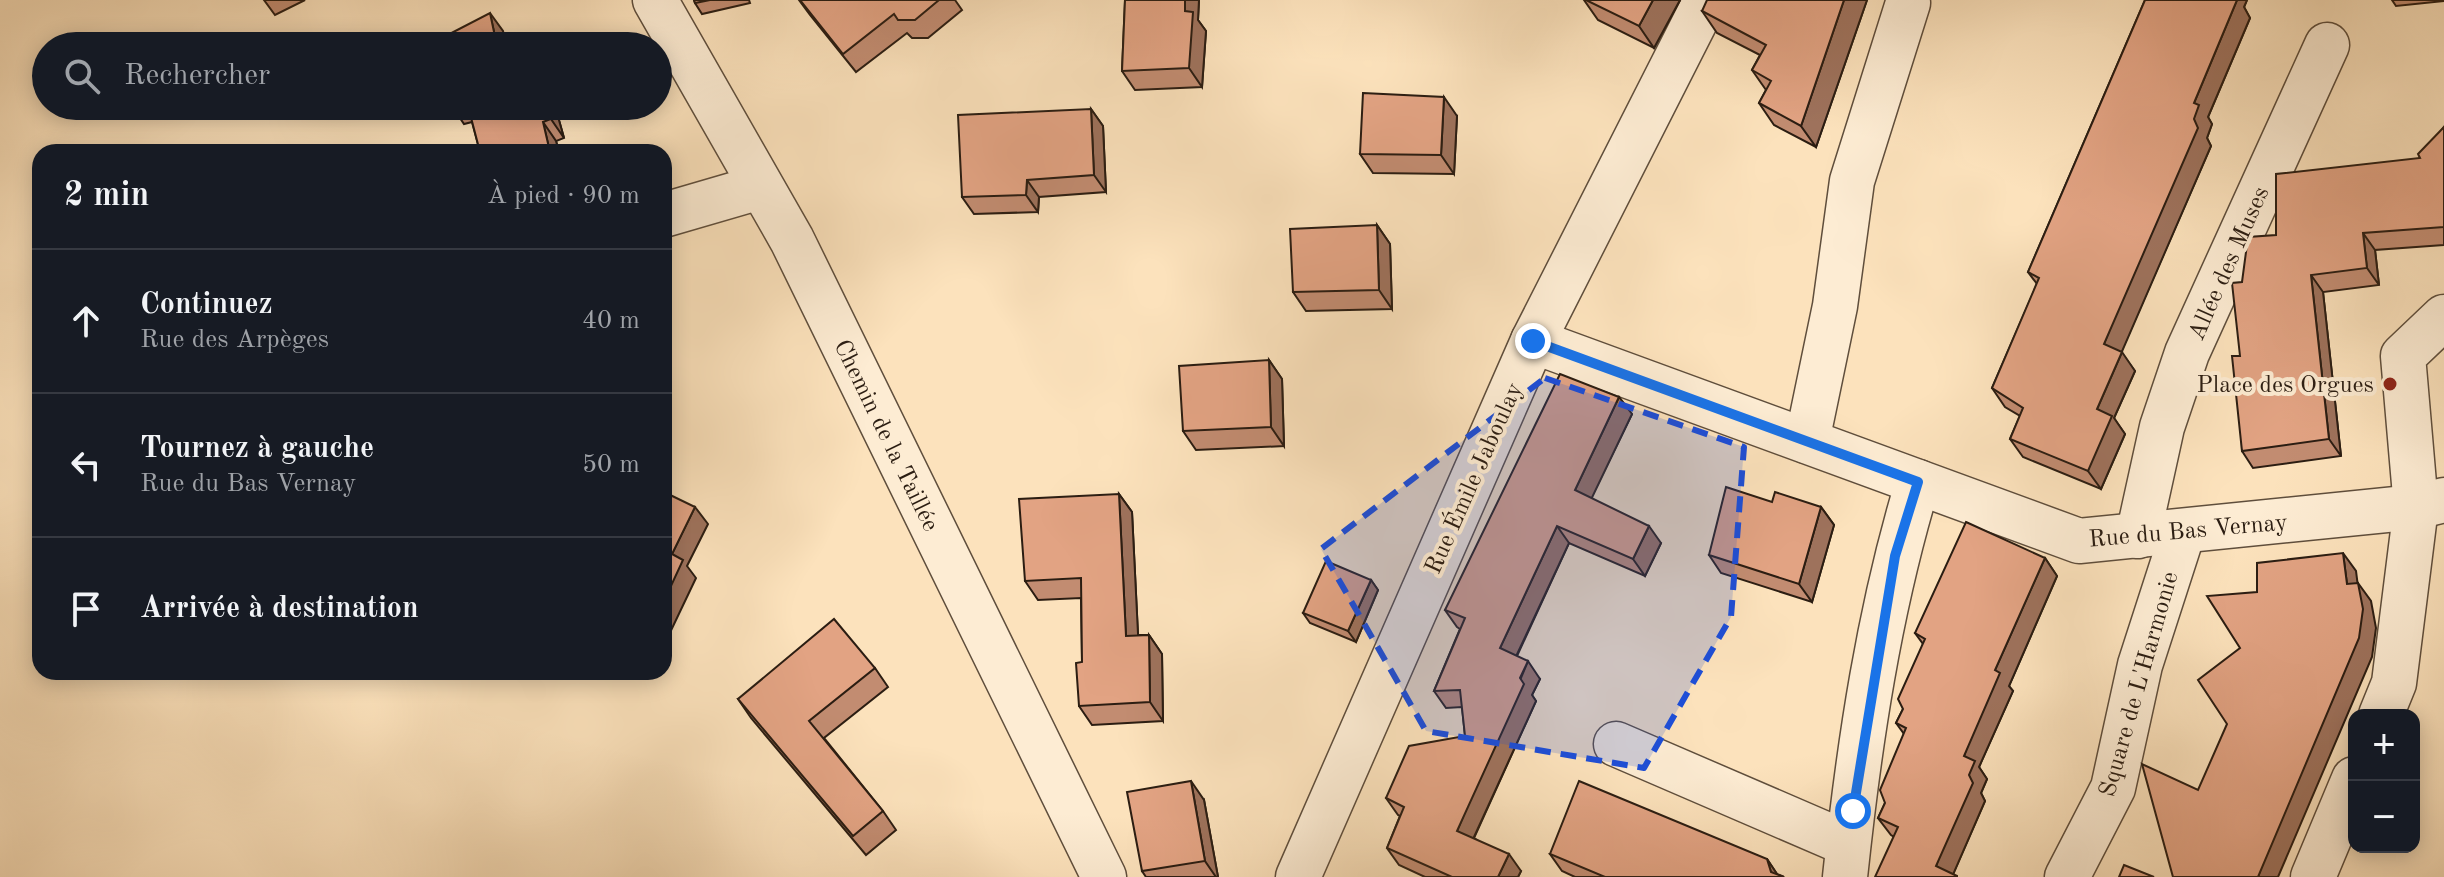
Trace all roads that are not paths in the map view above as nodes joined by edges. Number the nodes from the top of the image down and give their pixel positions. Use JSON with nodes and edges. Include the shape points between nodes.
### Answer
{"nodes":[{"id":1,"x":655,"y":0,"type":"edge"},
{"id":2,"x":1706,"y":0,"type":"edge"},
{"id":3,"x":1908,"y":3,"type":"dead end"},
{"id":4,"x":2327,"y":45,"type":"dead end"},
{"id":5,"x":760,"y":187,"type":"junction"},
{"id":6,"x":672,"y":213,"type":"edge"},
{"id":7,"x":2444,"y":317,"type":"edge"},
{"id":8,"x":1533,"y":341,"type":"junction"},
{"id":9,"x":1807,"y":441,"type":"junction"},
{"id":10,"x":1918,"y":482,"type":"junction"},
{"id":11,"x":2430,"y":504,"type":"edge"},
{"id":12,"x":2183,"y":532,"type":"junction"},
{"id":13,"x":2138,"y":536,"type":"junction"},
{"id":14,"x":2383,"y":709,"type":"edge"},
{"id":15,"x":1616,"y":744,"type":"dead end"},
{"id":16,"x":2353,"y":781,"type":"edge"},
{"id":17,"x":1847,"y":861,"type":"edge"},
{"id":18,"x":1301,"y":876,"type":"edge"},
{"id":19,"x":1104,"y":877,"type":"edge"},
{"id":20,"x":2067,"y":877,"type":"edge"},
{"id":21,"x":2313,"y":877,"type":"edge"}],
"edges":[{"from":1,"to":5,"type":"street","name":"Chemin de la Taillée"},
{"from":2,"to":8,"type":"street","name":"Rue Émile Jaboulay"},
{"from":3,"to":9,"type":"street","via":[[1852,181],[1835,306]]},
{"from":4,"to":13,"type":"street","name":"Allée des Muses","via":[[2187,353],[2162,427]]},
{"from":5,"to":6,"type":"street"},
{"from":5,"to":19,"type":"street","name":"Chemin de la Taillée","via":[[792,240]]},
{"from":7,"to":11,"type":"street","via":[[2403,356]]},
{"from":8,"to":9,"type":"street","name":"Rue du Bas Vernay"},
{"from":8,"to":18,"type":"street","name":"Rue Émile Jaboulay"},
{"from":9,"to":10,"type":"street","name":"Rue du Bas Vernay"},
{"from":10,"to":13,"type":"street","name":"Rue du Bas Vernay","via":[[2079,541]]},
{"from":10,"to":17,"type":"street","via":[[1895,556]]},
{"from":11,"to":12,"type":"street","name":"Rue du Bas Vernay"},
{"from":11,"to":14,"type":"street","via":[[2394,683]]},
{"from":12,"to":13,"type":"street","name":"Rue du Bas Vernay"},
{"from":12,"to":20,"type":"street","name":"Square de L'Harmonie","via":[[2140,665],[2113,788]]},
{"from":15,"to":17,"type":"street"},
{"from":16,"to":21,"type":"street"}]}
